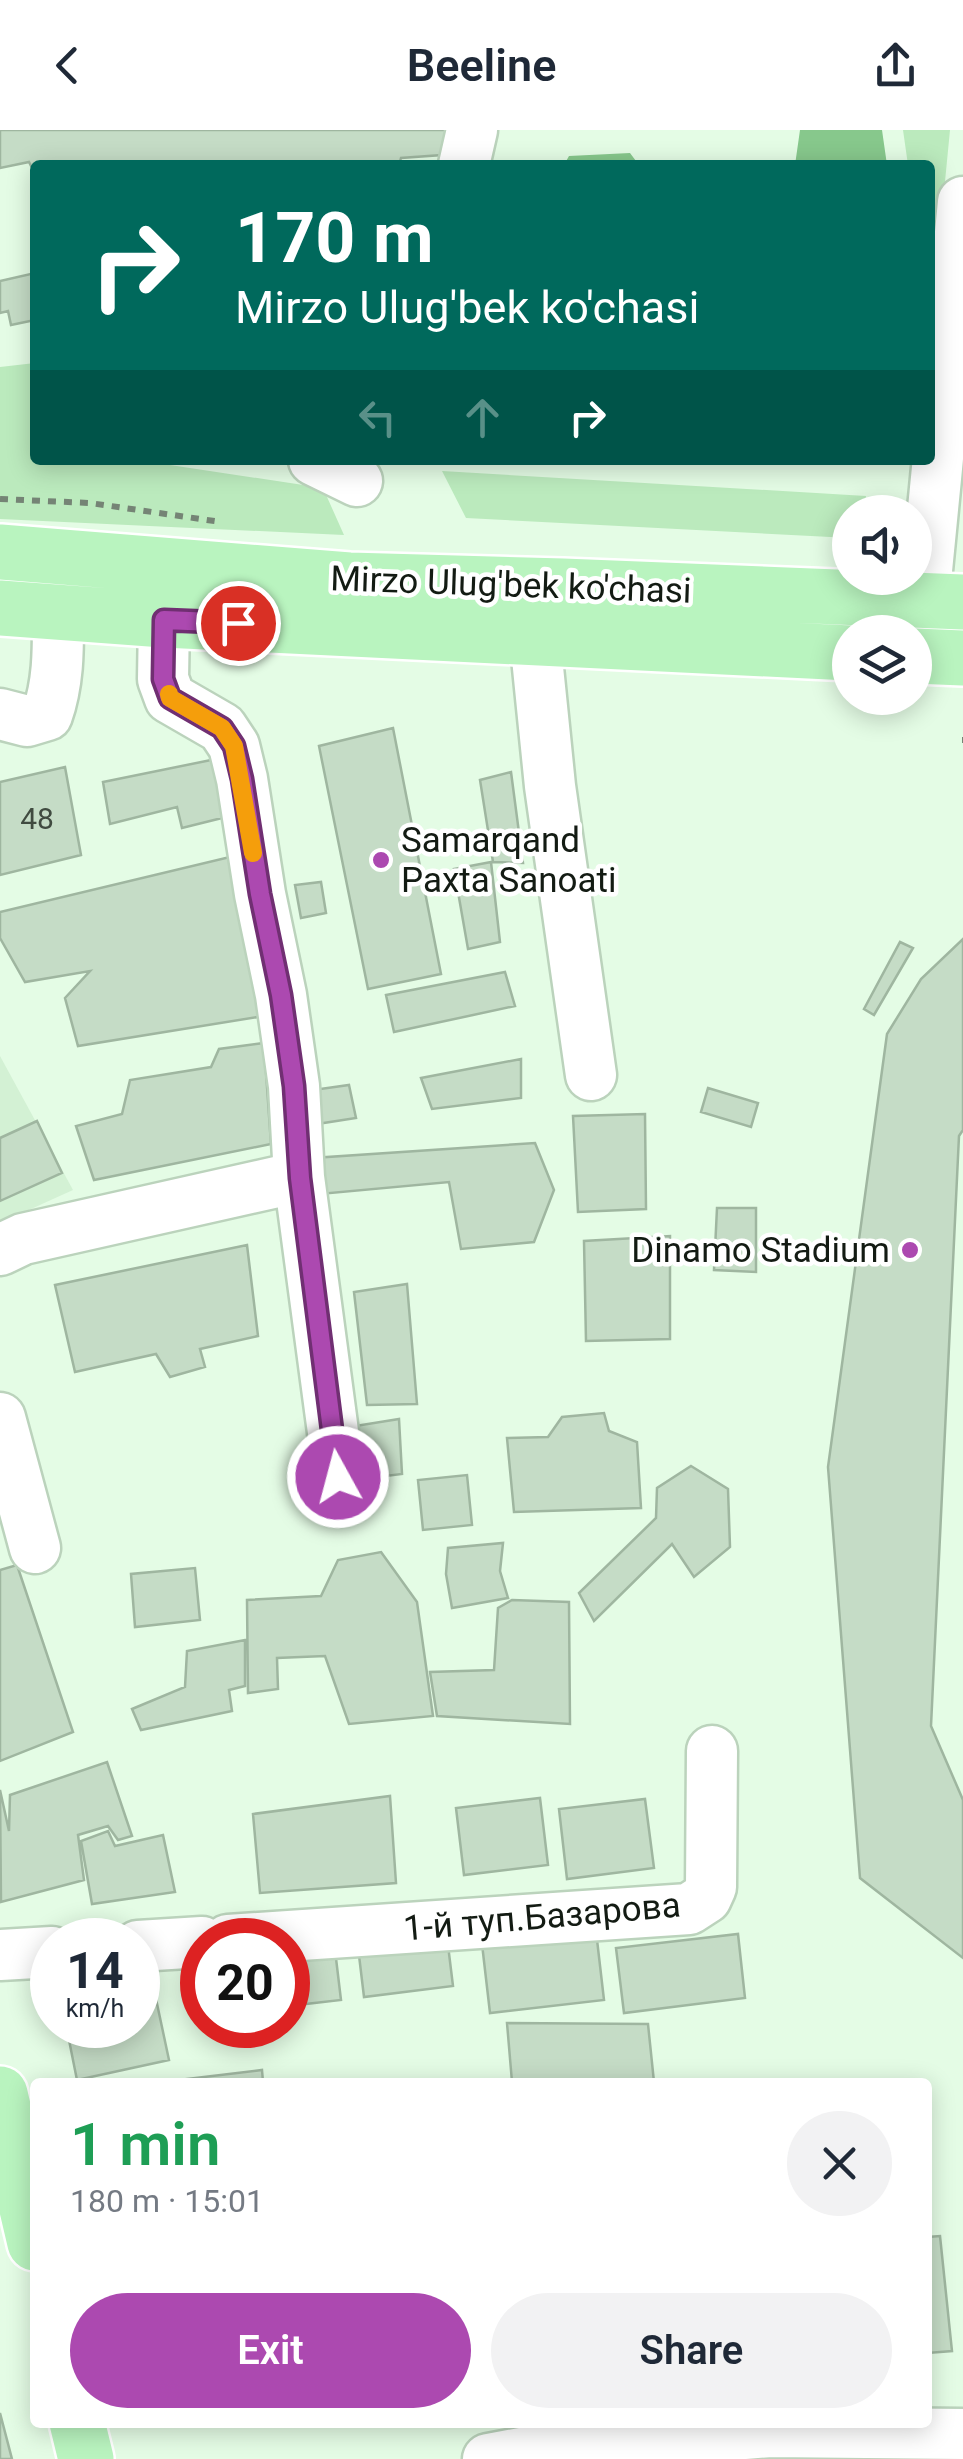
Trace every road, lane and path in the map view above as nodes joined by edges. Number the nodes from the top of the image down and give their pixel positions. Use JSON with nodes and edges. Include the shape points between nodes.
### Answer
{"nodes":[{"id":1,"x":472,"y":130,"type":"edge"},
{"id":2,"x":465,"y":160,"type":"edge"},
{"id":3,"x":963,"y":202,"type":"edge"},
{"id":4,"x":0,"y":499,"type":"edge"},
{"id":5,"x":223,"y":522,"type":"dead end"},
{"id":6,"x":0,"y":552,"type":"edge"},
{"id":7,"x":943,"y":602,"type":"edge"},
{"id":8,"x":0,"y":608,"type":"edge"},
{"id":9,"x":58,"y":612,"type":"junction"},
{"id":10,"x":164,"y":620,"type":"junction"},
{"id":11,"x":534,"y":638,"type":"junction"},
{"id":12,"x":832,"y":651,"type":"edge"},
{"id":13,"x":932,"y":657,"type":"edge"},
{"id":14,"x":963,"y":658,"type":"edge"},
{"id":15,"x":0,"y":714,"type":"edge"},
{"id":16,"x":591,"y":1075,"type":"dead end"},
{"id":17,"x":300,"y":1178,"type":"junction"},
{"id":18,"x":0,"y":1250,"type":"edge"},
{"id":19,"x":0,"y":1418,"type":"edge"},
{"id":20,"x":338,"y":1477,"type":"dead end"},
{"id":21,"x":35,"y":1548,"type":"dead end"},
{"id":22,"x":712,"y":1751,"type":"dead end"},
{"id":23,"x":310,"y":1934,"type":"edge"},
{"id":24,"x":30,"y":1954,"type":"edge"},
{"id":25,"x":0,"y":1956,"type":"edge"},
{"id":26,"x":0,"y":2094,"type":"edge"},
{"id":27,"x":30,"y":2223,"type":"edge"},
{"id":28,"x":78,"y":2428,"type":"edge"},
{"id":29,"x":963,"y":2434,"type":"edge"},
{"id":30,"x":86,"y":2459,"type":"edge"},
{"id":31,"x":488,"y":2459,"type":"edge"}],
"edges":[{"from":1,"to":2,"type":"street"},
{"from":3,"to":7,"type":"street"},
{"from":4,"to":5,"type":"path","via":[[90,503]]},
{"from":6,"to":7,"type":"main road","name":"Mirzo Ulug'bek ko'chasi","via":[[349,580]]},
{"from":8,"to":9,"type":"main road","name":"Mirzo Ulug'bek ko'chasi"},
{"from":9,"to":10,"type":"main road","name":"Mirzo Ulug'bek ko'chasi"},
{"from":9,"to":15,"type":"street","via":[[47,715],[27,722]]},
{"from":10,"to":11,"type":"main road","name":"Mirzo Ulug'bek ko'chasi"},
{"from":10,"to":17,"type":"street","via":[[163,679],[170,698],[222,728],[234,746],[281,995]]},
{"from":11,"to":12,"type":"main road","name":"Mirzo Ulug'bek ko'chasi"},
{"from":11,"to":16,"type":"street"},
{"from":13,"to":14,"type":"main road"},
{"from":17,"to":18,"type":"street","via":[[23,1239]]},
{"from":17,"to":20,"type":"street"},
{"from":19,"to":21,"type":"street"},
{"from":22,"to":23,"type":"street","name":"1-й туп.Базарова","via":[[711,1886],[689,1909]]},
{"from":24,"to":25,"type":"street"},
{"from":26,"to":27,"type":"main road"},
{"from":28,"to":30,"type":"main road"},
{"from":29,"to":31,"type":"street","via":[[771,2432]]}]}
